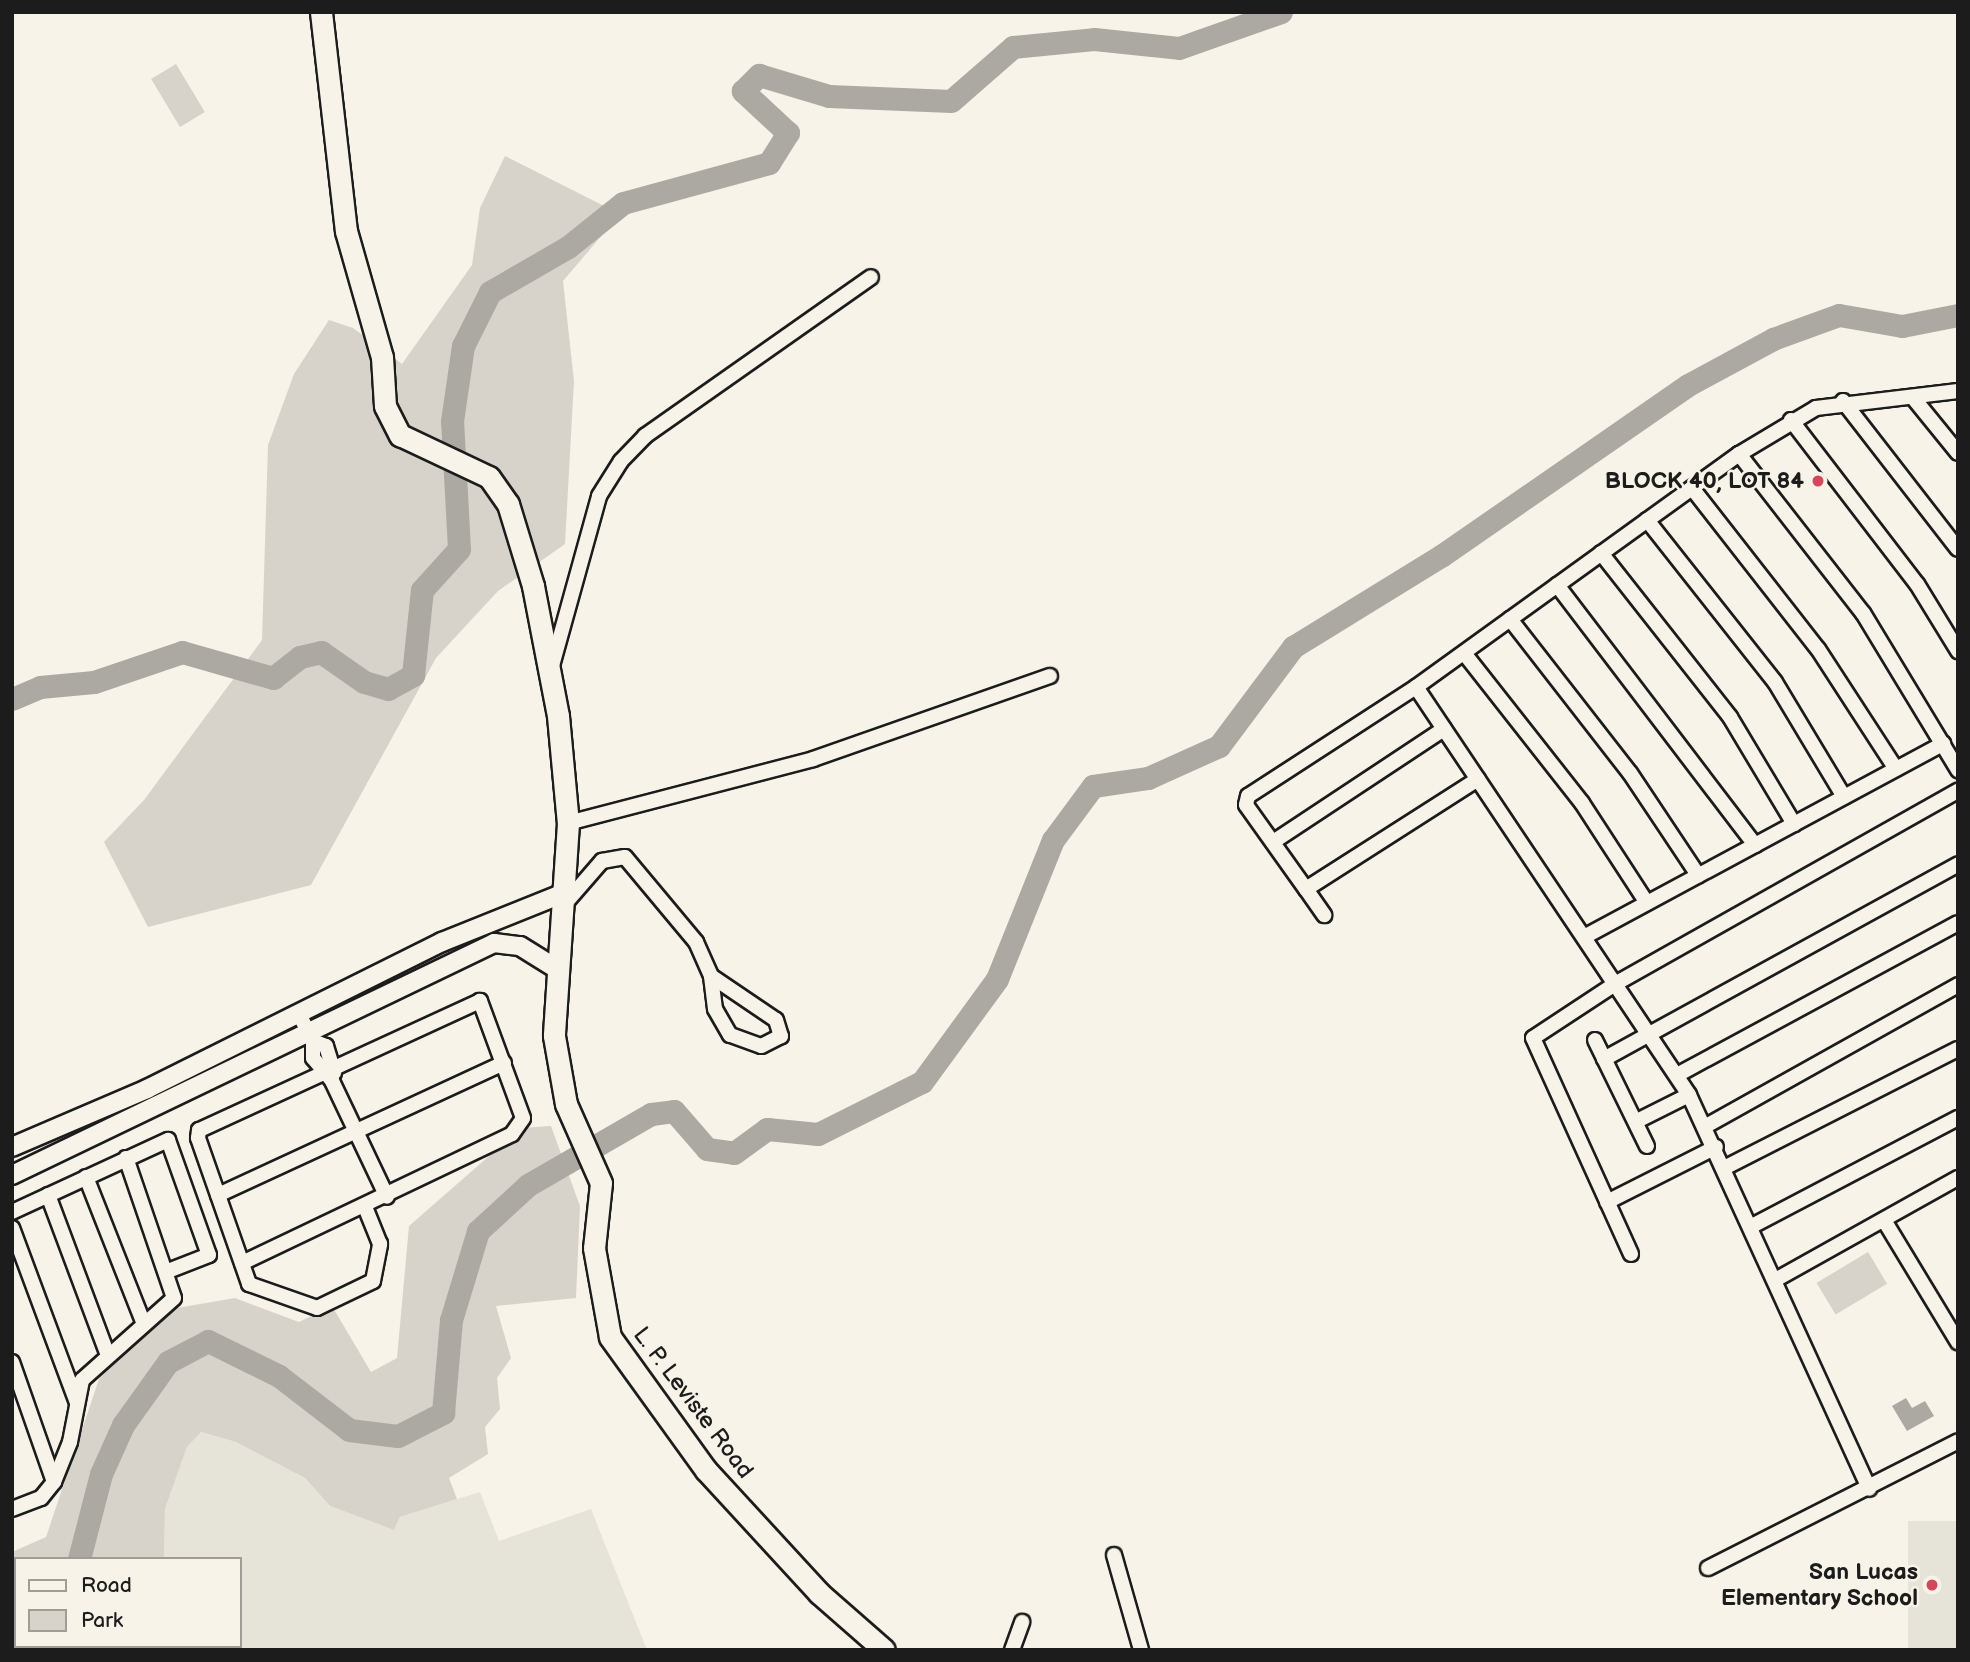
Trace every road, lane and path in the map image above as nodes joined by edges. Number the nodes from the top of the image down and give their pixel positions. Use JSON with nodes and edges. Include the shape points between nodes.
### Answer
{"nodes":[{"id":1,"x":321,"y":12,"type":"edge"},
{"id":2,"x":871,"y":277,"type":"dead end"},
{"id":3,"x":1958,"y":391,"type":"edge"},
{"id":4,"x":1915,"y":400,"type":"junction"},
{"id":5,"x":1843,"y":401,"type":"junction"},
{"id":6,"x":1791,"y":420,"type":"junction"},
{"id":7,"x":1958,"y":453,"type":"edge"},
{"id":8,"x":1739,"y":454,"type":"junction"},
{"id":9,"x":1692,"y":488,"type":"junction"},
{"id":10,"x":1647,"y":520,"type":"junction"},
{"id":11,"x":1958,"y":549,"type":"edge"},
{"id":12,"x":1601,"y":553,"type":"junction"},
{"id":13,"x":1557,"y":585,"type":"junction"},
{"id":14,"x":1510,"y":619,"type":"junction"},
{"id":15,"x":1958,"y":651,"type":"edge"},
{"id":16,"x":1464,"y":653,"type":"junction"},
{"id":17,"x":550,"y":671,"type":"junction"},
{"id":18,"x":1050,"y":676,"type":"dead end"},
{"id":19,"x":1416,"y":687,"type":"junction"},
{"id":20,"x":1444,"y":729,"type":"junction"},
{"id":21,"x":1942,"y":744,"type":"junction"},
{"id":22,"x":1896,"y":769,"type":"junction"},
{"id":23,"x":1958,"y":770,"type":"edge"},
{"id":24,"x":1478,"y":779,"type":"junction"},
{"id":25,"x":1958,"y":791,"type":"edge"},
{"id":26,"x":1844,"y":797,"type":"junction"},
{"id":27,"x":568,"y":823,"type":"junction"},
{"id":28,"x":1794,"y":824,"type":"junction"},
{"id":29,"x":1272,"y":842,"type":"junction"},
{"id":30,"x":1755,"y":845,"type":"junction"},
{"id":31,"x":1958,"y":864,"type":"edge"},
{"id":32,"x":1699,"y":875,"type":"junction"},
{"id":33,"x":1306,"y":889,"type":"junction"},
{"id":34,"x":564,"y":899,"type":"junction"},
{"id":35,"x":1647,"y":903,"type":"junction"},
{"id":36,"x":1324,"y":915,"type":"dead end"},
{"id":37,"x":487,"y":922,"type":"junction"},
{"id":38,"x":1958,"y":923,"type":"edge"},
{"id":39,"x":1584,"y":937,"type":"junction"},
{"id":40,"x":494,"y":943,"type":"junction"},
{"id":41,"x":557,"y":969,"type":"junction"},
{"id":42,"x":711,"y":976,"type":"junction"},
{"id":43,"x":1615,"y":984,"type":"junction"},
{"id":44,"x":1958,"y":985,"type":"edge"},
{"id":45,"x":299,"y":1014,"type":"junction"},
{"id":46,"x":1648,"y":1032,"type":"junction"},
{"id":47,"x":311,"y":1038,"type":"junction"},
{"id":48,"x":1595,"y":1040,"type":"dead end"},
{"id":49,"x":1958,"y":1049,"type":"edge"},
{"id":50,"x":1604,"y":1059,"type":"junction"},
{"id":51,"x":505,"y":1063,"type":"junction"},
{"id":52,"x":330,"y":1074,"type":"junction"},
{"id":53,"x":1677,"y":1075,"type":"junction"},
{"id":54,"x":1689,"y":1095,"type":"junction"},
{"id":55,"x":1958,"y":1118,"type":"edge"},
{"id":56,"x":1637,"y":1121,"type":"junction"},
{"id":57,"x":1706,"y":1126,"type":"junction"},
{"id":58,"x":356,"y":1132,"type":"junction"},
{"id":59,"x":1647,"y":1146,"type":"dead end"},
{"id":60,"x":12,"y":1147,"type":"edge"},
{"id":61,"x":1716,"y":1147,"type":"junction"},
{"id":62,"x":125,"y":1158,"type":"junction"},
{"id":63,"x":1726,"y":1167,"type":"junction"},
{"id":64,"x":12,"y":1175,"type":"edge"},
{"id":65,"x":86,"y":1177,"type":"junction"},
{"id":66,"x":1958,"y":1178,"type":"edge"},
{"id":67,"x":48,"y":1195,"type":"junction"},
{"id":68,"x":218,"y":1195,"type":"junction"},
{"id":69,"x":387,"y":1197,"type":"junction"},
{"id":70,"x":1607,"y":1202,"type":"junction"},
{"id":71,"x":365,"y":1208,"type":"junction"},
{"id":72,"x":12,"y":1212,"type":"edge"},
{"id":73,"x":1884,"y":1220,"type":"junction"},
{"id":74,"x":1752,"y":1226,"type":"junction"},
{"id":75,"x":12,"y":1228,"type":"edge"},
{"id":76,"x":1631,"y":1254,"type":"dead end"},
{"id":77,"x":242,"y":1263,"type":"junction"},
{"id":78,"x":168,"y":1271,"type":"junction"},
{"id":79,"x":1777,"y":1279,"type":"junction"},
{"id":80,"x":144,"y":1324,"type":"junction"},
{"id":81,"x":1958,"y":1342,"type":"edge"},
{"id":82,"x":107,"y":1353,"type":"junction"},
{"id":83,"x":12,"y":1362,"type":"edge"},
{"id":84,"x":77,"y":1404,"type":"junction"},
{"id":85,"x":1958,"y":1441,"type":"edge"},
{"id":86,"x":54,"y":1482,"type":"junction"},
{"id":87,"x":1869,"y":1489,"type":"junction"},
{"id":88,"x":13,"y":1505,"type":"edge"},
{"id":89,"x":1114,"y":1555,"type":"dead end"},
{"id":90,"x":1709,"y":1568,"type":"dead end"},
{"id":91,"x":1022,"y":1622,"type":"dead end"},
{"id":92,"x":884,"y":1650,"type":"edge"},
{"id":93,"x":1012,"y":1650,"type":"edge"},
{"id":94,"x":1140,"y":1650,"type":"edge"}],
"edges":[{"from":1,"to":17,"type":"main road","name":"L. P. Leviste Road","via":[[342,206],[382,357],[385,406],[400,435],[436,454],[482,469],[508,504]]},
{"from":2,"to":17,"type":"street","via":[[645,436],[621,461],[599,496]]},
{"from":3,"to":4,"type":"street"},
{"from":4,"to":5,"type":"street"},
{"from":4,"to":7,"type":"street"},
{"from":5,"to":6,"type":"street"},
{"from":5,"to":11,"type":"street"},
{"from":6,"to":8,"type":"street"},
{"from":6,"to":15,"type":"street","via":[[1917,584]]},
{"from":8,"to":9,"type":"street"},
{"from":8,"to":21,"type":"street","via":[[1863,613]]},
{"from":9,"to":10,"type":"street"},
{"from":9,"to":22,"type":"street","via":[[1818,649]]},
{"from":10,"to":12,"type":"street"},
{"from":10,"to":26,"type":"street","via":[[1775,682]]},
{"from":12,"to":13,"type":"street"},
{"from":12,"to":28,"type":"street","via":[[1730,717]]},
{"from":13,"to":14,"type":"street"},
{"from":13,"to":30,"type":"street"},
{"from":14,"to":16,"type":"street"},
{"from":14,"to":32,"type":"street","via":[[1630,773]]},
{"from":16,"to":19,"type":"street"},
{"from":16,"to":35,"type":"street","via":[[1582,803]]},
{"from":17,"to":27,"type":"main road","name":"L. P. Leviste Road"},
{"from":18,"to":27,"type":"street","via":[[813,759]]},
{"from":19,"to":20,"type":"street"},
{"from":19,"to":29,"type":"street","via":[[1248,796],[1246,805]]},
{"from":20,"to":24,"type":"street"},
{"from":20,"to":29,"type":"street"},
{"from":21,"to":22,"type":"street"},
{"from":21,"to":23,"type":"street"},
{"from":22,"to":26,"type":"street"},
{"from":24,"to":33,"type":"street"},
{"from":24,"to":39,"type":"street"},
{"from":25,"to":43,"type":"street"},
{"from":26,"to":28,"type":"street"},
{"from":27,"to":34,"type":"main road","name":"L. P. Leviste Road"},
{"from":28,"to":30,"type":"street"},
{"from":29,"to":33,"type":"street"},
{"from":30,"to":32,"type":"street"},
{"from":31,"to":46,"type":"street"},
{"from":32,"to":35,"type":"street"},
{"from":33,"to":36,"type":"street"},
{"from":34,"to":37,"type":"street"},
{"from":34,"to":41,"type":"main road","name":"L. P. Leviste Road"},
{"from":34,"to":42,"type":"street","via":[[602,861],[625,857],[696,942]]},
{"from":35,"to":39,"type":"street"},
{"from":37,"to":40,"type":"street"},
{"from":37,"to":45,"type":"street"},
{"from":38,"to":53,"type":"street"},
{"from":39,"to":43,"type":"street"},
{"from":40,"to":41,"type":"street","via":[[520,946]]},
{"from":40,"to":47,"type":"street"},
{"from":41,"to":92,"type":"main road","name":"L. P. Leviste Road","via":[[554,1035],[576,1133],[601,1183],[594,1248],[598,1287],[622,1357],[715,1481],[819,1593]]},
{"from":42,"to":42,"type":"street","via":[[715,1009],[730,1034],[761,1046],[780,1036],[776,1020]]},
{"from":43,"to":46,"type":"street"},
{"from":43,"to":70,"type":"street","via":[[1533,1041]]},
{"from":44,"to":57,"type":"street"},
{"from":45,"to":47,"type":"street"},
{"from":45,"to":60,"type":"street"},
{"from":46,"to":50,"type":"street"},
{"from":46,"to":53,"type":"street"},
{"from":47,"to":52,"type":"street"},
{"from":47,"to":64,"type":"street"},
{"from":48,"to":50,"type":"street"},
{"from":49,"to":63,"type":"street"},
{"from":50,"to":56,"type":"street"},
{"from":51,"to":52,"type":"street","via":[[477,1001]]},
{"from":51,"to":58,"type":"street"},
{"from":51,"to":69,"type":"street","via":[[523,1118],[512,1134]]},
{"from":52,"to":58,"type":"street"},
{"from":52,"to":68,"type":"street","via":[[199,1130]]},
{"from":53,"to":54,"type":"street"},
{"from":54,"to":56,"type":"street"},
{"from":54,"to":57,"type":"street"},
{"from":55,"to":74,"type":"street"},
{"from":56,"to":59,"type":"street"},
{"from":57,"to":61,"type":"street"},
{"from":58,"to":68,"type":"street"},
{"from":58,"to":69,"type":"street"},
{"from":61,"to":63,"type":"street"},
{"from":61,"to":70,"type":"street"},
{"from":62,"to":65,"type":"street"},
{"from":62,"to":78,"type":"street"},
{"from":62,"to":78,"type":"street","via":[[163,1140],[172,1145],[209,1255]]},
{"from":63,"to":74,"type":"street"},
{"from":65,"to":67,"type":"street"},
{"from":65,"to":80,"type":"street"},
{"from":66,"to":73,"type":"street"},
{"from":67,"to":72,"type":"street"},
{"from":67,"to":82,"type":"street"},
{"from":68,"to":77,"type":"street"},
{"from":69,"to":71,"type":"street"},
{"from":70,"to":76,"type":"street"},
{"from":71,"to":77,"type":"street"},
{"from":71,"to":77,"type":"street","via":[[380,1244],[373,1281],[317,1308],[249,1284]]},
{"from":73,"to":79,"type":"street"},
{"from":73,"to":81,"type":"street"},
{"from":74,"to":79,"type":"street"},
{"from":75,"to":84,"type":"street"},
{"from":78,"to":80,"type":"street","via":[[174,1298]]},
{"from":79,"to":87,"type":"street"},
{"from":80,"to":82,"type":"street"},
{"from":82,"to":84,"type":"street","via":[[82,1380]]},
{"from":83,"to":86,"type":"street"},
{"from":84,"to":86,"type":"street"},
{"from":85,"to":87,"type":"street"},
{"from":86,"to":88,"type":"street","via":[[41,1498]]},
{"from":87,"to":90,"type":"street"},
{"from":89,"to":94,"type":"street"},
{"from":91,"to":93,"type":"street"}]}
